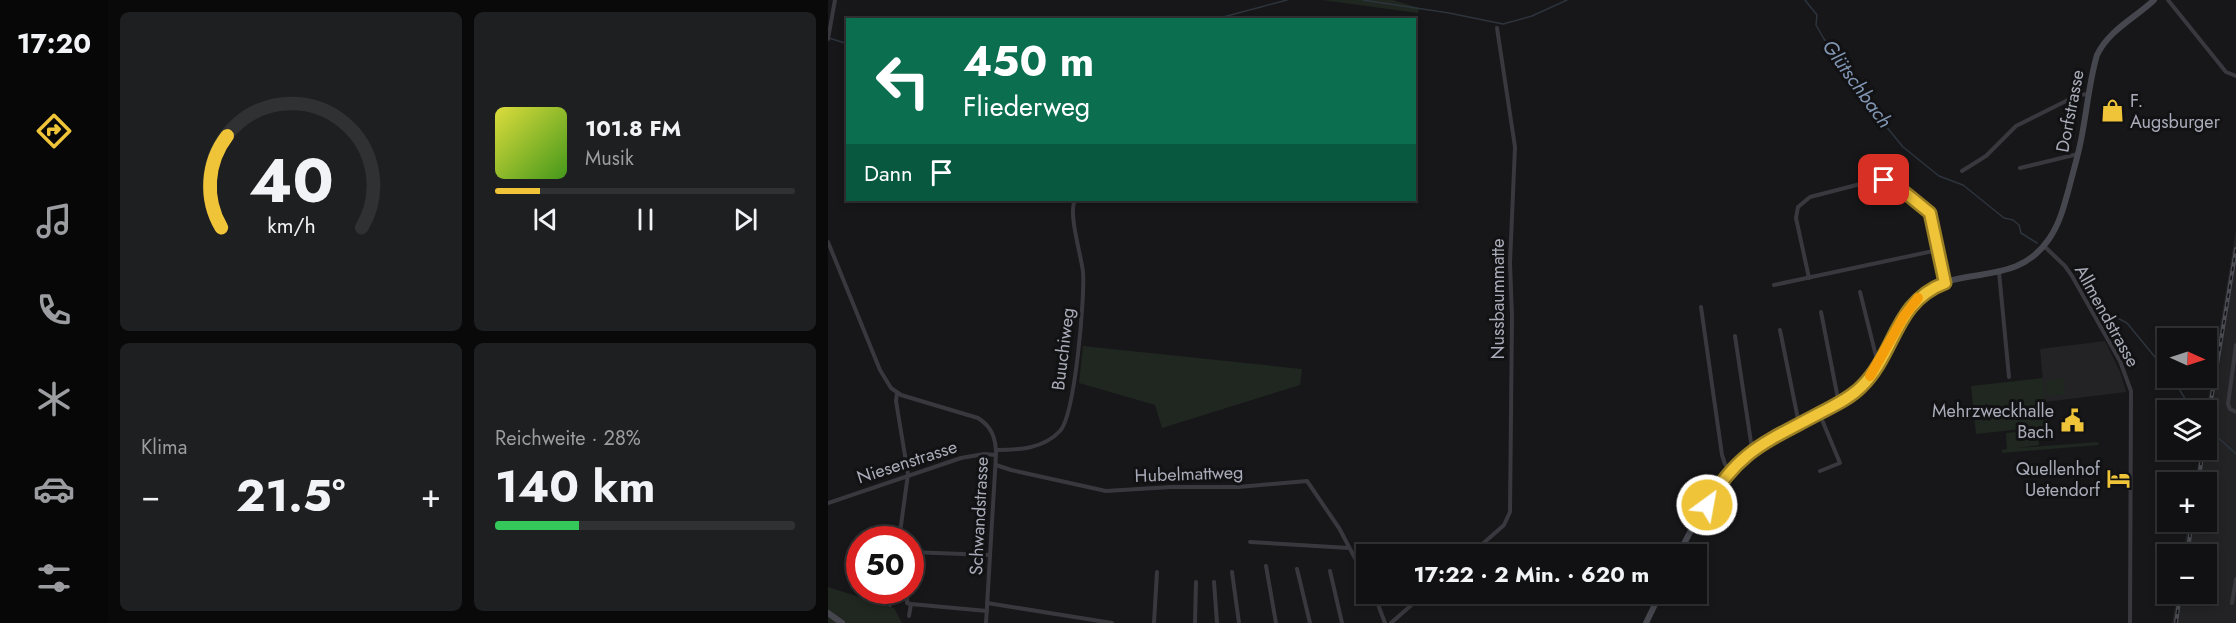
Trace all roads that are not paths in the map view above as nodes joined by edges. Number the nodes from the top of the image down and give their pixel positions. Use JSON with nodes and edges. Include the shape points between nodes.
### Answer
{"nodes":[{"id":1,"x":835,"y":0,"type":"edge"},
{"id":2,"x":2154,"y":0,"type":"edge"},
{"id":3,"x":2168,"y":0,"type":"edge"},
{"id":4,"x":1497,"y":28,"type":"dead end"},
{"id":5,"x":829,"y":34,"type":"edge"},
{"id":6,"x":2236,"y":76,"type":"edge"},
{"id":7,"x":2089,"y":94,"type":"junction"},
{"id":8,"x":2078,"y":153,"type":"junction"},
{"id":9,"x":2020,"y":168,"type":"dead end"},
{"id":10,"x":1962,"y":171,"type":"dead end"},
{"id":11,"x":1075,"y":201,"type":"edge"},
{"id":12,"x":828,"y":242,"type":"edge"},
{"id":13,"x":2044,"y":246,"type":"junction"},
{"id":14,"x":1938,"y":250,"type":"junction"},
{"id":15,"x":1999,"y":272,"type":"junction"},
{"id":16,"x":1809,"y":278,"type":"junction"},
{"id":17,"x":1945,"y":283,"type":"junction"},
{"id":18,"x":1774,"y":285,"type":"dead end"},
{"id":19,"x":1860,"y":292,"type":"dead end"},
{"id":20,"x":1701,"y":307,"type":"dead end"},
{"id":21,"x":1821,"y":312,"type":"dead end"},
{"id":22,"x":1780,"y":330,"type":"dead end"},
{"id":23,"x":1735,"y":336,"type":"dead end"},
{"id":24,"x":2236,"y":347,"type":"edge"},
{"id":25,"x":1878,"y":365,"type":"junction"},
{"id":26,"x":2009,"y":377,"type":"dead end"},
{"id":27,"x":897,"y":393,"type":"junction"},
{"id":28,"x":1839,"y":404,"type":"junction"},
{"id":29,"x":2236,"y":412,"type":"edge"},
{"id":30,"x":1819,"y":414,"type":"junction"},
{"id":31,"x":1799,"y":424,"type":"junction"},
{"id":32,"x":1752,"y":450,"type":"junction"},
{"id":33,"x":996,"y":452,"type":"junction"},
{"id":34,"x":996,"y":465,"type":"junction"},
{"id":35,"x":1730,"y":470,"type":"junction"},
{"id":36,"x":1820,"y":471,"type":"dead end"},
{"id":37,"x":908,"y":474,"type":"junction"},
{"id":38,"x":828,"y":503,"type":"edge"},
{"id":39,"x":901,"y":526,"type":"edge"},
{"id":40,"x":1250,"y":542,"type":"dead end"},
{"id":41,"x":1482,"y":544,"type":"edge"},
{"id":42,"x":1684,"y":544,"type":"edge"},
{"id":43,"x":1350,"y":548,"type":"junction"},
{"id":44,"x":924,"y":553,"type":"edge"},
{"id":45,"x":989,"y":555,"type":"junction"},
{"id":46,"x":1356,"y":560,"type":"edge"},
{"id":47,"x":1266,"y":566,"type":"dead end"},
{"id":48,"x":1298,"y":568,"type":"dead end"},
{"id":49,"x":1330,"y":571,"type":"dead end"},
{"id":50,"x":1157,"y":572,"type":"dead end"},
{"id":51,"x":1232,"y":572,"type":"dead end"},
{"id":52,"x":2236,"y":579,"type":"edge"},
{"id":53,"x":1196,"y":582,"type":"dead end"},
{"id":54,"x":1214,"y":582,"type":"dead end"},
{"id":55,"x":987,"y":603,"type":"junction"},
{"id":56,"x":2232,"y":603,"type":"dead end"},
{"id":57,"x":911,"y":604,"type":"joint"},
{"id":58,"x":1378,"y":604,"type":"edge"},
{"id":59,"x":1413,"y":604,"type":"edge"},
{"id":60,"x":1655,"y":604,"type":"edge"},
{"id":61,"x":987,"y":611,"type":"junction"},
{"id":62,"x":828,"y":613,"type":"edge"},
{"id":63,"x":909,"y":616,"type":"dead end"},
{"id":64,"x":842,"y":623,"type":"edge"},
{"id":65,"x":986,"y":623,"type":"edge"},
{"id":66,"x":1112,"y":623,"type":"edge"},
{"id":67,"x":1154,"y":623,"type":"edge"},
{"id":68,"x":1195,"y":623,"type":"edge"},
{"id":69,"x":1216,"y":623,"type":"edge"},
{"id":70,"x":1239,"y":623,"type":"edge"},
{"id":71,"x":1276,"y":623,"type":"edge"},
{"id":72,"x":1310,"y":623,"type":"edge"},
{"id":73,"x":1342,"y":623,"type":"edge"},
{"id":74,"x":1385,"y":623,"type":"edge"},
{"id":75,"x":1391,"y":623,"type":"edge"},
{"id":76,"x":1646,"y":623,"type":"edge"},
{"id":77,"x":2130,"y":623,"type":"edge"}],
"edges":[{"from":1,"to":5,"type":"street"},
{"from":2,"to":7,"type":"main road","name":"Dorfstrasse","via":[[2101,47]]},
{"from":3,"to":6,"type":"street","via":[[2226,72]]},
{"from":4,"to":41,"type":"street","name":"Nussbaummatte","via":[[1515,147],[1510,263],[1510,512],[1504,525]]},
{"from":7,"to":8,"type":"main road","name":"Dorfstrasse"},
{"from":7,"to":10,"type":"street","via":[[2078,95],[2016,126],[1986,156]]},
{"from":8,"to":9,"type":"street"},
{"from":8,"to":13,"type":"main road","name":"Dorfstrasse","via":[[2061,215]]},
{"from":11,"to":33,"type":"street","name":"Buuchiweg","via":[[1083,283],[1067,419],[1057,434],[1030,449]]},
{"from":12,"to":27,"type":"street","via":[[883,376]]},
{"from":13,"to":15,"type":"main road","via":[[2024,262]]},
{"from":13,"to":77,"type":"street","name":"Allmendstrasse","via":[[2065,266],[2088,302],[2120,361],[2130,391]]},
{"from":14,"to":16,"type":"street"},
{"from":14,"to":16,"type":"street","via":[[1932,218],[1925,208],[1890,182],[1869,181],[1810,197],[1798,207],[1796,218]]},
{"from":14,"to":17,"type":"street"},
{"from":15,"to":17,"type":"main road"},
{"from":15,"to":26,"type":"street"},
{"from":16,"to":18,"type":"street"},
{"from":17,"to":25,"type":"main road","via":[[1913,303]]},
{"from":19,"to":25,"type":"street"},
{"from":20,"to":35,"type":"street","via":[[1722,455]]},
{"from":21,"to":28,"type":"street"},
{"from":22,"to":31,"type":"street"},
{"from":23,"to":32,"type":"street"},
{"from":24,"to":29,"type":"street","via":[[2228,404]]},
{"from":25,"to":28,"type":"main road","via":[[1860,388]]},
{"from":27,"to":33,"type":"street","name":"Schwandstrasse","via":[[978,418],[991,430]]},
{"from":27,"to":37,"type":"street"},
{"from":28,"to":30,"type":"main road"},
{"from":30,"to":31,"type":"main road"},
{"from":30,"to":36,"type":"street","via":[[1840,463]]},
{"from":31,"to":32,"type":"main road"},
{"from":32,"to":35,"type":"main road"},
{"from":33,"to":34,"type":"street","name":"Schwandstrasse"},
{"from":33,"to":37,"type":"street","name":"Niesenstrasse"},
{"from":34,"to":43,"type":"street","name":"Hubelmattweg","via":[[1106,491],[1307,481]]},
{"from":34,"to":45,"type":"street","name":"Schwandstrasse"},
{"from":35,"to":42,"type":"main road"},
{"from":37,"to":38,"type":"street","name":"Niesenstrasse"},
{"from":37,"to":39,"type":"street"},
{"from":40,"to":43,"type":"street"},
{"from":43,"to":46,"type":"street"},
{"from":44,"to":45,"type":"street"},
{"from":45,"to":55,"type":"street","name":"Schwandstrasse"},
{"from":47,"to":71,"type":"street"},
{"from":48,"to":72,"type":"street"},
{"from":49,"to":73,"type":"street"},
{"from":50,"to":67,"type":"street"},
{"from":51,"to":70,"type":"street"},
{"from":52,"to":56,"type":"street"},
{"from":53,"to":68,"type":"street"},
{"from":54,"to":69,"type":"street"},
{"from":55,"to":61,"type":"street","name":"Schwandstrasse"},
{"from":55,"to":66,"type":"street"},
{"from":57,"to":61,"type":"street"},
{"from":57,"to":63,"type":"street"},
{"from":58,"to":74,"type":"street"},
{"from":59,"to":75,"type":"street"},
{"from":60,"to":76,"type":"main road"},
{"from":61,"to":65,"type":"street","name":"Schwandstrasse"},
{"from":62,"to":64,"type":"main road"}]}
